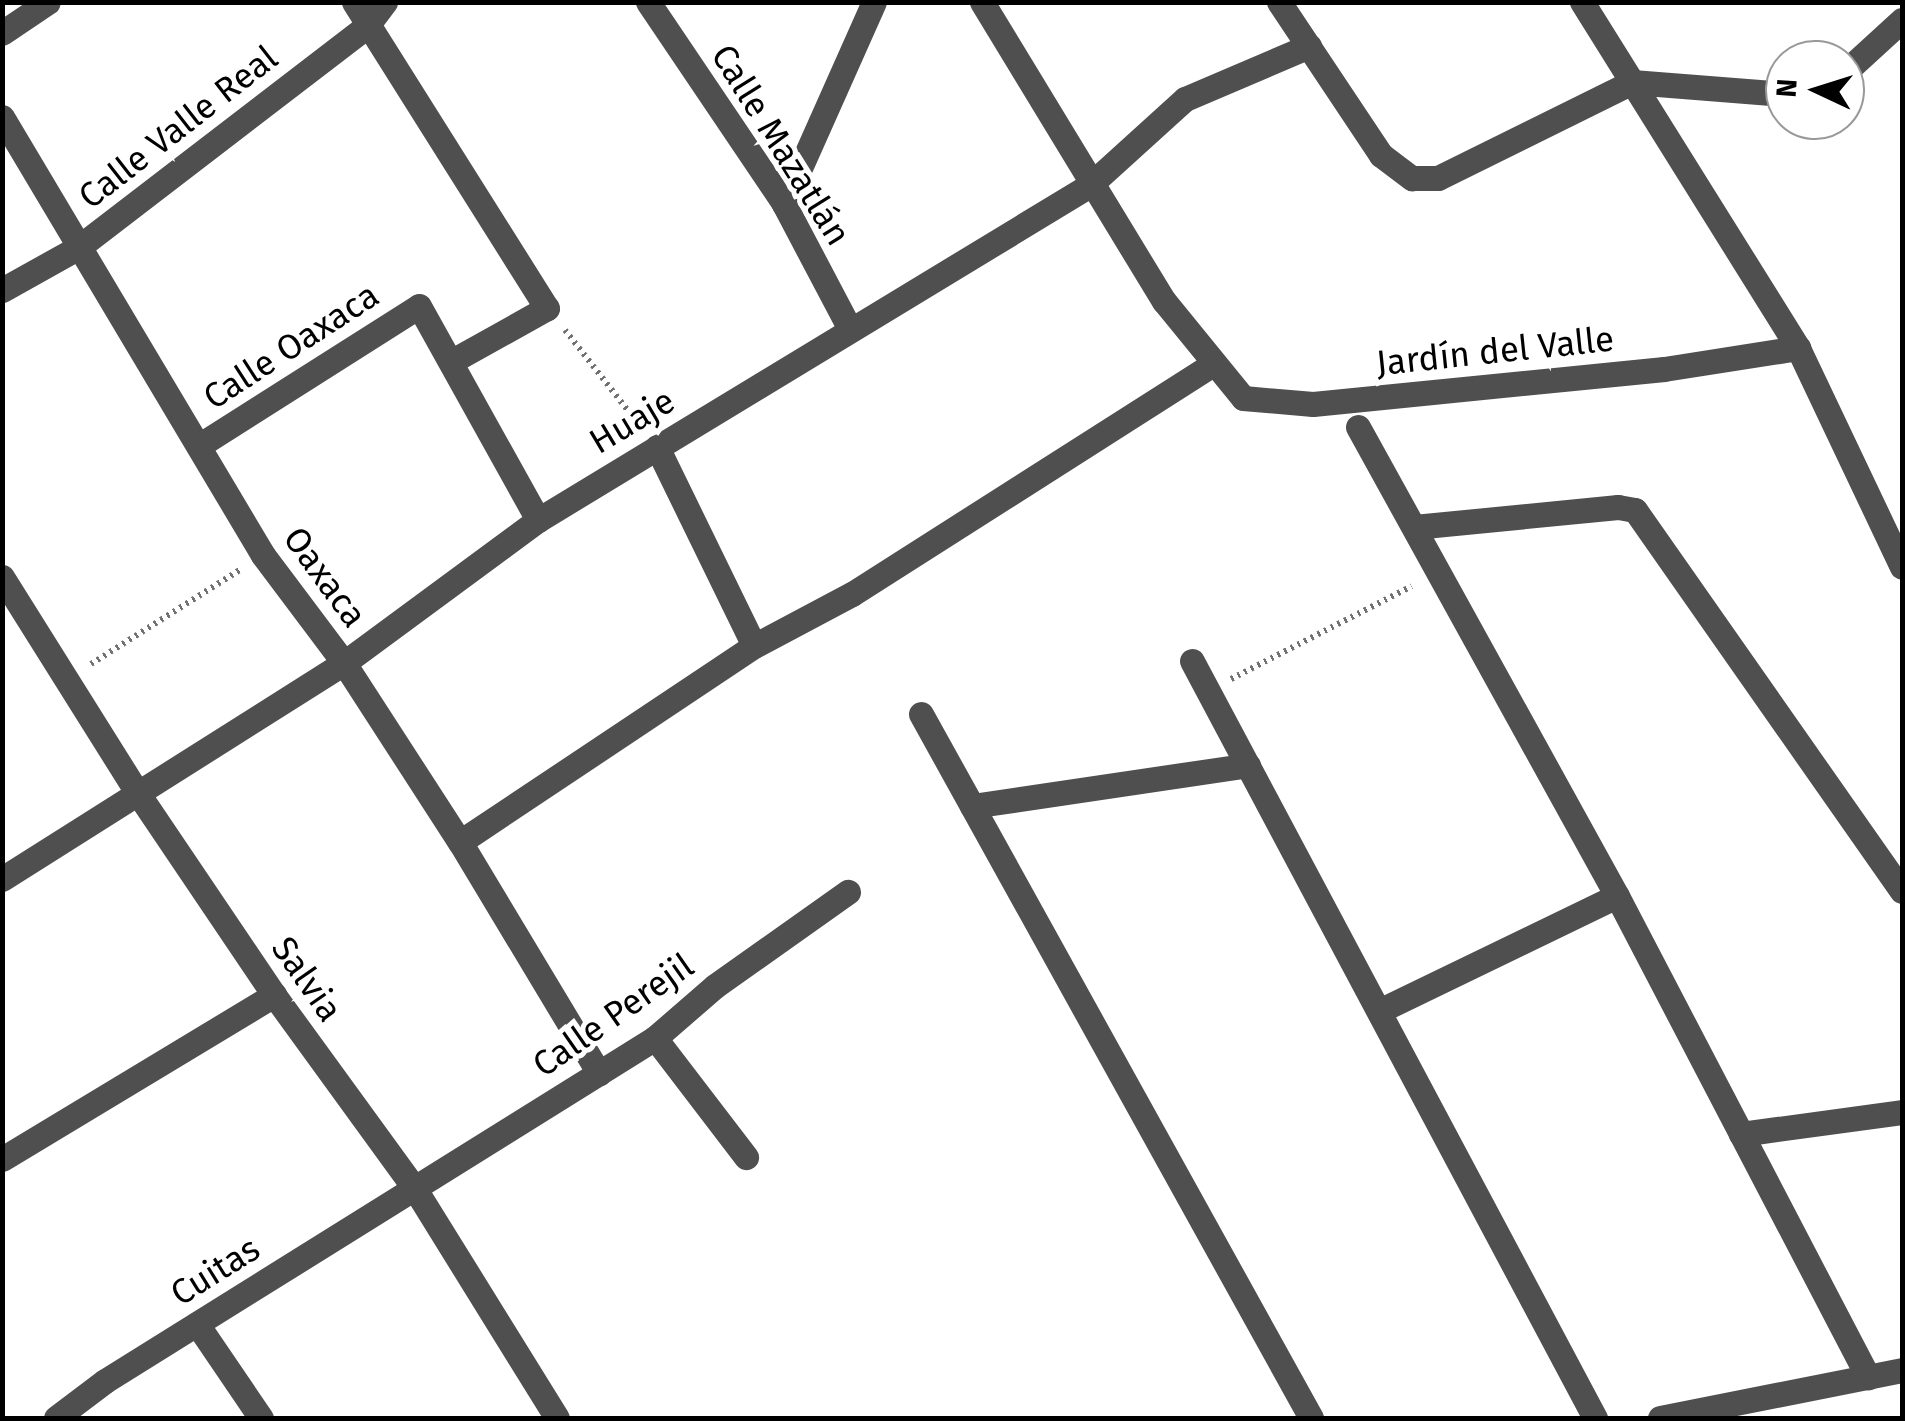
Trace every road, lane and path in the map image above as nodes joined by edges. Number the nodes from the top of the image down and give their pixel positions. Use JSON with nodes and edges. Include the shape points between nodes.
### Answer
{"nodes":[{"id":1,"x":48,"y":2,"type":"edge"},
{"id":2,"x":354,"y":2,"type":"edge"},
{"id":3,"x":384,"y":2,"type":"edge"},
{"id":4,"x":648,"y":2,"type":"edge"},
{"id":5,"x":874,"y":2,"type":"edge"},
{"id":6,"x":982,"y":2,"type":"edge"},
{"id":7,"x":1279,"y":2,"type":"edge"},
{"id":8,"x":1582,"y":2,"type":"edge"},
{"id":9,"x":1902,"y":20,"type":"edge"},
{"id":10,"x":367,"y":26,"type":"junction"},
{"id":11,"x":2,"y":34,"type":"edge"},
{"id":12,"x":1309,"y":46,"type":"junction"},
{"id":13,"x":1865,"y":54,"type":"edge"},
{"id":14,"x":1632,"y":82,"type":"junction"},
{"id":15,"x":1765,"y":92,"type":"edge"},
{"id":16,"x":2,"y":118,"type":"edge"},
{"id":17,"x":1090,"y":185,"type":"junction"},
{"id":18,"x":784,"y":204,"type":"junction"},
{"id":19,"x":79,"y":248,"type":"junction"},
{"id":20,"x":2,"y":290,"type":"edge"},
{"id":21,"x":547,"y":308,"type":"junction"},
{"id":22,"x":850,"y":329,"type":"junction"},
{"id":23,"x":1798,"y":348,"type":"junction"},
{"id":24,"x":452,"y":362,"type":"junction"},
{"id":25,"x":1214,"y":363,"type":"junction"},
{"id":26,"x":1358,"y":427,"type":"dead end"},
{"id":27,"x":200,"y":445,"type":"junction"},
{"id":28,"x":656,"y":447,"type":"junction"},
{"id":29,"x":538,"y":520,"type":"junction"},
{"id":30,"x":1414,"y":527,"type":"junction"},
{"id":31,"x":263,"y":555,"type":"junction"},
{"id":32,"x":1902,"y":567,"type":"edge"},
{"id":33,"x":1439,"y":572,"type":"junction"},
{"id":34,"x":2,"y":577,"type":"edge"},
{"id":35,"x":754,"y":646,"type":"junction"},
{"id":36,"x":1192,"y":661,"type":"dead end"},
{"id":37,"x":344,"y":664,"type":"junction"},
{"id":38,"x":69,"y":678,"type":"junction"},
{"id":39,"x":1208,"y":691,"type":"junction"},
{"id":40,"x":921,"y":714,"type":"dead end"},
{"id":41,"x":1248,"y":765,"type":"junction"},
{"id":42,"x":137,"y":792,"type":"junction"},
{"id":43,"x":972,"y":806,"type":"junction"},
{"id":44,"x":460,"y":842,"type":"junction"},
{"id":45,"x":2,"y":879,"type":"edge"},
{"id":46,"x":1902,"y":890,"type":"edge"},
{"id":47,"x":848,"y":892,"type":"dead end"},
{"id":48,"x":1617,"y":896,"type":"junction"},
{"id":49,"x":274,"y":995,"type":"junction"},
{"id":50,"x":1379,"y":1012,"type":"junction"},
{"id":51,"x":655,"y":1038,"type":"junction"},
{"id":52,"x":599,"y":1073,"type":"junction"},
{"id":53,"x":1902,"y":1112,"type":"edge"},
{"id":54,"x":1741,"y":1134,"type":"junction"},
{"id":55,"x":746,"y":1157,"type":"dead end"},
{"id":56,"x":2,"y":1159,"type":"edge"},
{"id":57,"x":415,"y":1190,"type":"junction"},
{"id":58,"x":197,"y":1324,"type":"junction"},
{"id":59,"x":1902,"y":1370,"type":"edge"},
{"id":60,"x":1868,"y":1377,"type":"junction"},
{"id":61,"x":56,"y":1418,"type":"edge"},
{"id":62,"x":261,"y":1418,"type":"edge"},
{"id":63,"x":556,"y":1418,"type":"edge"},
{"id":64,"x":1311,"y":1418,"type":"edge"},
{"id":65,"x":1595,"y":1418,"type":"edge"},
{"id":66,"x":1660,"y":1418,"type":"edge"}],
"edges":[{"from":1,"to":11,"type":"street"},
{"from":2,"to":10,"type":"street"},
{"from":3,"to":10,"type":"street","name":"Calle Valle Real"},
{"from":4,"to":18,"type":"street","name":"Calle Mazatlán"},
{"from":5,"to":18,"type":"street"},
{"from":6,"to":17,"type":"street","name":"Jardín del Valle"},
{"from":7,"to":12,"type":"street"},
{"from":8,"to":14,"type":"street"},
{"from":9,"to":13,"type":"street"},
{"from":10,"to":19,"type":"street","name":"Calle Valle Real"},
{"from":10,"to":21,"type":"street"},
{"from":12,"to":14,"type":"street","via":[[1382,155],[1412,178],[1438,178]]},
{"from":12,"to":17,"type":"street","name":"Huaje","via":[[1185,99]]},
{"from":14,"to":15,"type":"street"},
{"from":14,"to":23,"type":"street"},
{"from":16,"to":19,"type":"street","name":"Oaxaca"},
{"from":17,"to":22,"type":"street","name":"Huaje"},
{"from":17,"to":25,"type":"street","name":"Jardín del Valle","via":[[1164,301]]},
{"from":18,"to":22,"type":"street","name":"Calle Mazatlán"},
{"from":19,"to":20,"type":"street","name":"Calle Valle Real"},
{"from":19,"to":27,"type":"street","name":"Oaxaca"},
{"from":21,"to":24,"type":"street"},
{"from":21,"to":28,"type":"path"},
{"from":22,"to":28,"type":"street","name":"Huaje"},
{"from":23,"to":25,"type":"street","name":"Jardín del Valle","via":[[1664,369],[1313,404],[1243,398]]},
{"from":23,"to":32,"type":"street"},
{"from":24,"to":27,"type":"street","name":"Calle Oaxaca","via":[[418,306]]},
{"from":24,"to":29,"type":"street"},
{"from":25,"to":35,"type":"street","via":[[852,594]]},
{"from":26,"to":30,"type":"street"},
{"from":27,"to":31,"type":"street","name":"Oaxaca"},
{"from":28,"to":29,"type":"street","name":"Huaje"},
{"from":28,"to":35,"type":"street"},
{"from":29,"to":37,"type":"street","name":"Huaje"},
{"from":30,"to":33,"type":"street"},
{"from":30,"to":46,"type":"street","via":[[1618,506],[1635,510]]},
{"from":31,"to":37,"type":"street","name":"Oaxaca"},
{"from":31,"to":38,"type":"path"},
{"from":33,"to":39,"type":"path"},
{"from":33,"to":48,"type":"street"},
{"from":34,"to":38,"type":"street","name":"Salvia"},
{"from":35,"to":44,"type":"street"},
{"from":36,"to":39,"type":"street"},
{"from":37,"to":42,"type":"street","name":"Huaje"},
{"from":37,"to":44,"type":"street","name":"Oaxaca"},
{"from":38,"to":42,"type":"street","name":"Salvia"},
{"from":39,"to":41,"type":"street"},
{"from":40,"to":43,"type":"street"},
{"from":41,"to":43,"type":"street"},
{"from":41,"to":50,"type":"street"},
{"from":42,"to":45,"type":"street","name":"Huaje"},
{"from":42,"to":49,"type":"street","name":"Salvia"},
{"from":43,"to":64,"type":"street"},
{"from":44,"to":52,"type":"street","name":"Oaxaca"},
{"from":47,"to":51,"type":"street","name":"Calle Perejil","via":[[715,986]]},
{"from":48,"to":50,"type":"street"},
{"from":48,"to":54,"type":"street"},
{"from":49,"to":56,"type":"street"},
{"from":49,"to":57,"type":"street","name":"Salvia"},
{"from":50,"to":65,"type":"street"},
{"from":51,"to":52,"type":"street","name":"Calle Perejil"},
{"from":51,"to":55,"type":"street"},
{"from":52,"to":57,"type":"street","name":"Calle Perejil"},
{"from":53,"to":54,"type":"street"},
{"from":54,"to":60,"type":"street"},
{"from":57,"to":58,"type":"street","name":"Cuitas"},
{"from":57,"to":63,"type":"street","name":"Salvia"},
{"from":58,"to":61,"type":"street","name":"Cuitas"},
{"from":58,"to":62,"type":"street"},
{"from":59,"to":60,"type":"street"},
{"from":60,"to":66,"type":"street"}]}
